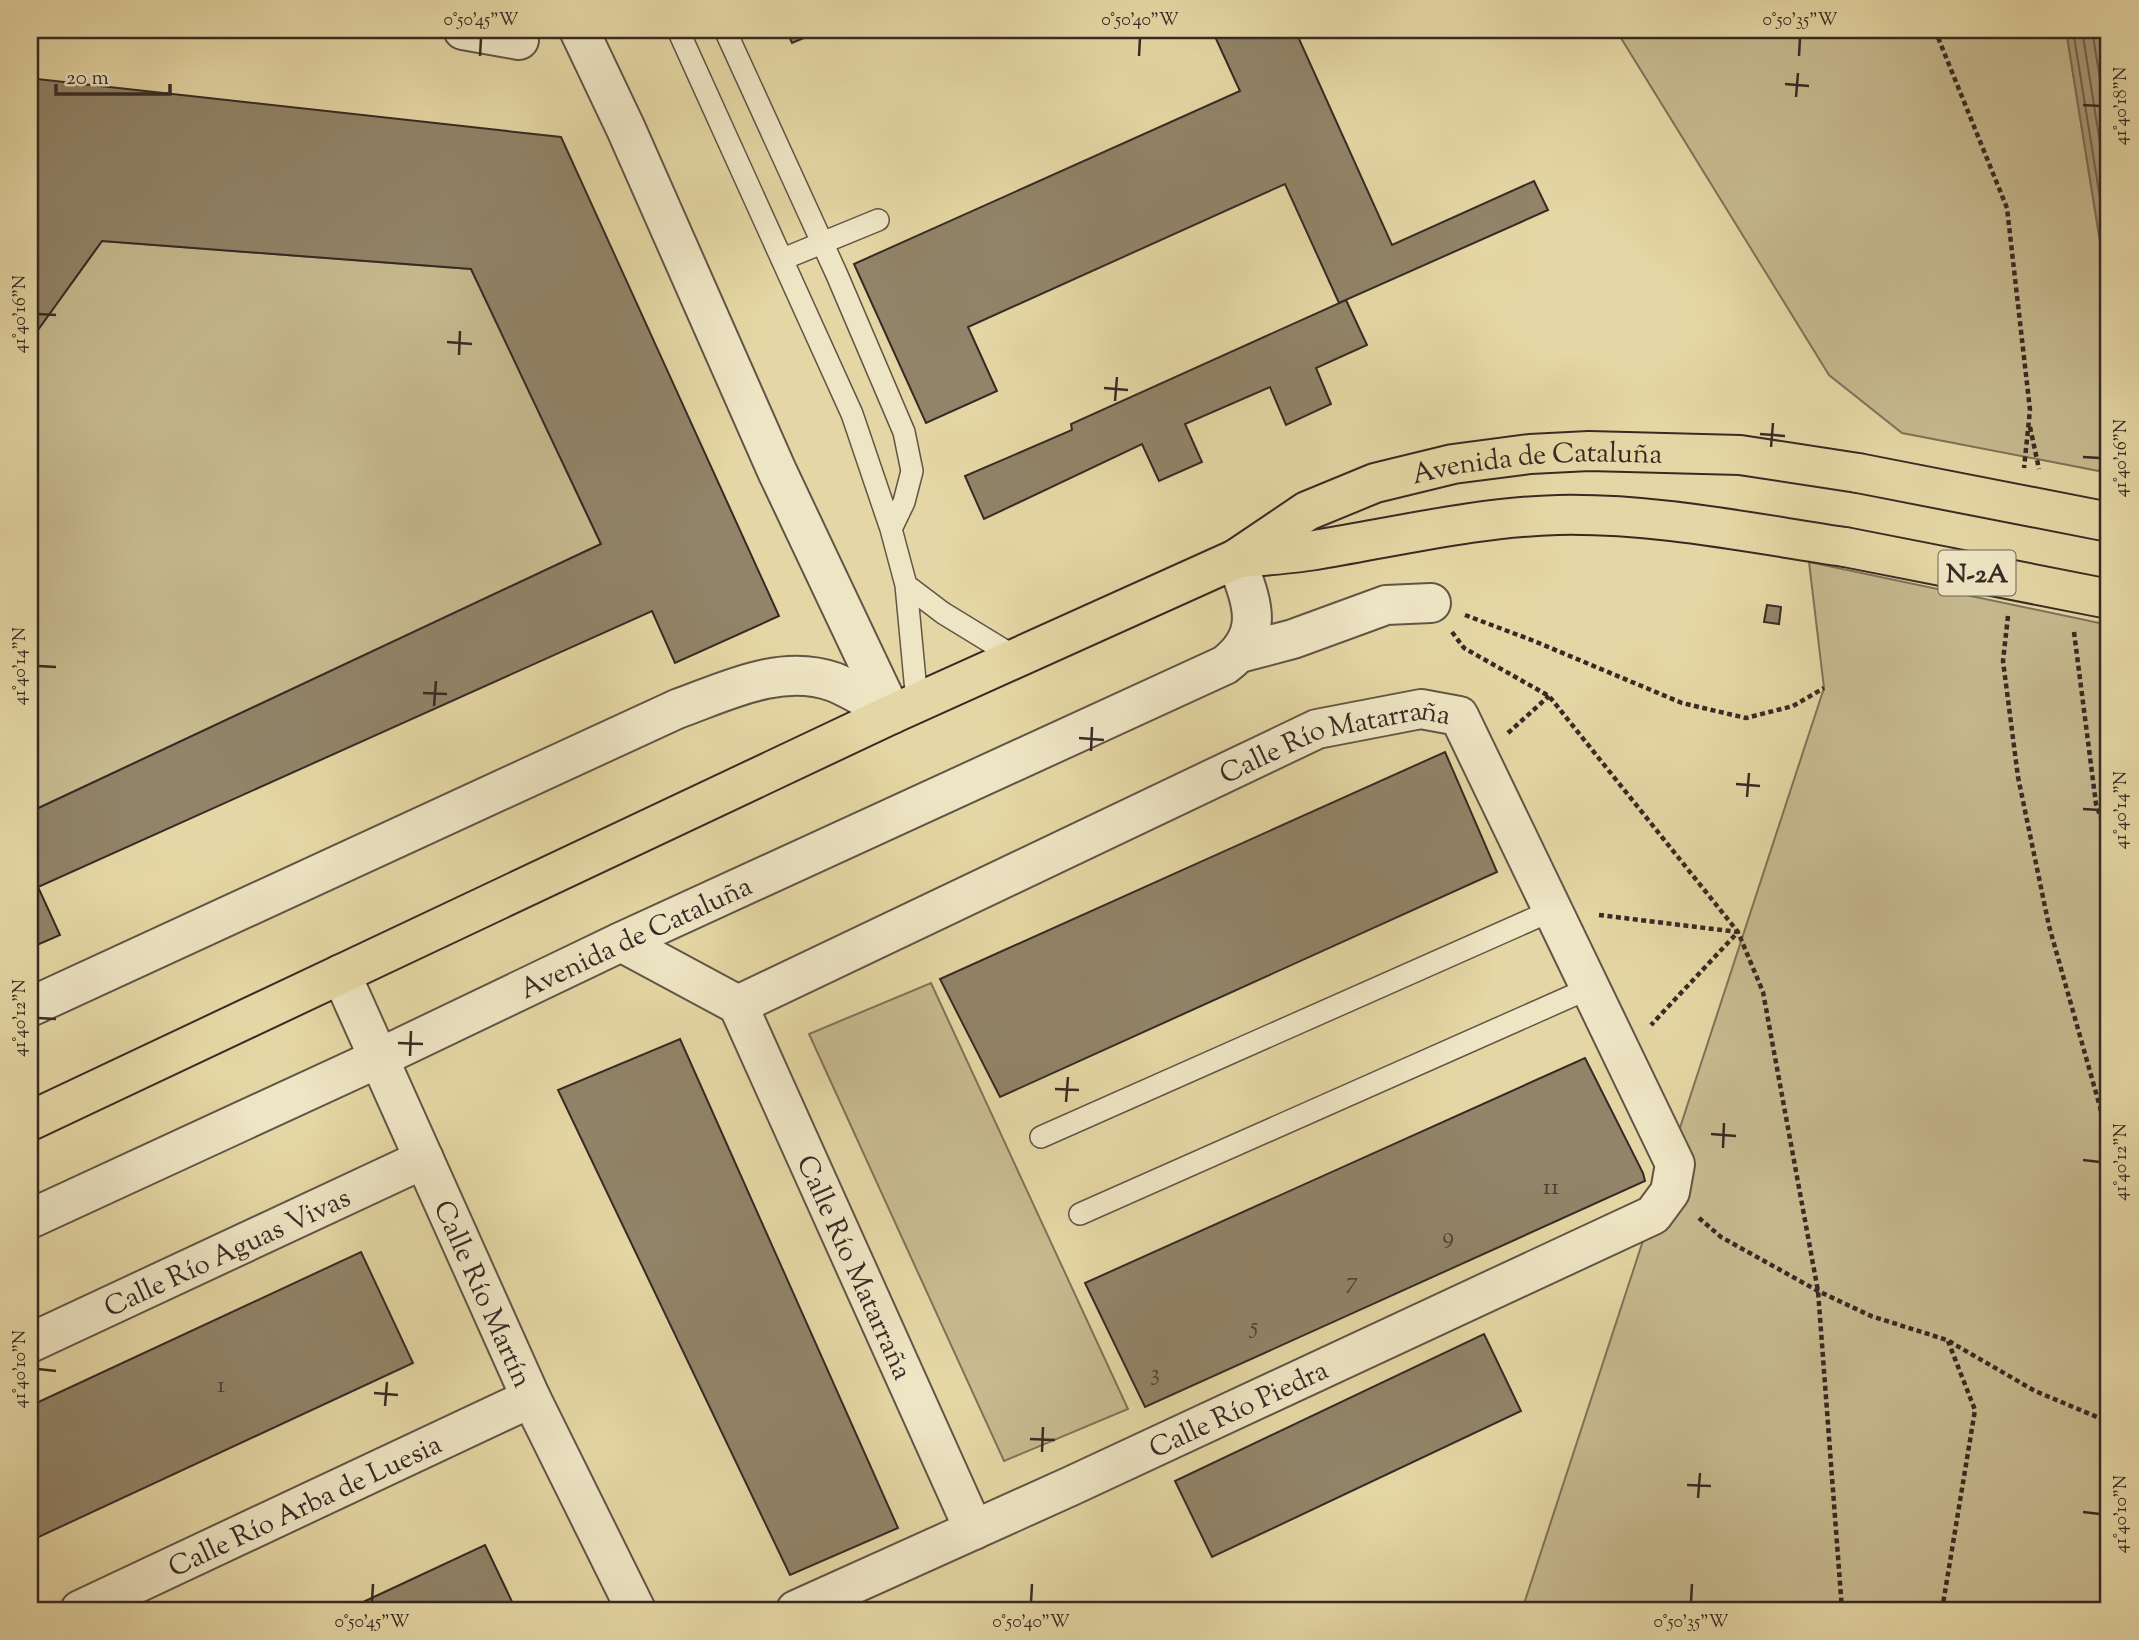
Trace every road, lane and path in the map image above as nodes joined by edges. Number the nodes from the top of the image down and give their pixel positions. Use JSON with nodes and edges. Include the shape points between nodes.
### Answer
{"nodes":[{"id":1,"x":463,"y":30,"type":"edge"},
{"id":2,"x":579,"y":30,"type":"edge"},
{"id":3,"x":678,"y":30,"type":"edge"},
{"id":4,"x":724,"y":30,"type":"edge"},
{"id":5,"x":519,"y":40,"type":"dead end"},
{"id":6,"x":878,"y":220,"type":"dead end"},
{"id":7,"x":822,"y":243,"type":"junction"},
{"id":8,"x":783,"y":260,"type":"junction"},
{"id":9,"x":2109,"y":522,"type":"edge"},
{"id":10,"x":891,"y":529,"type":"junction"},
{"id":11,"x":1236,"y":559,"type":"junction"},
{"id":12,"x":906,"y":585,"type":"junction"},
{"id":13,"x":2109,"y":599,"type":"edge"},
{"id":14,"x":1431,"y":603,"type":"junction"},
{"id":15,"x":1240,"y":653,"type":"junction"},
{"id":16,"x":1015,"y":657,"type":"junction"},
{"id":17,"x":1824,"y":688,"type":"dead end"},
{"id":18,"x":1549,"y":696,"type":"junction"},
{"id":19,"x":905,"y":708,"type":"junction"},
{"id":20,"x":1479,"y":757,"type":"junction"},
{"id":21,"x":1553,"y":910,"type":"junction"},
{"id":22,"x":1738,"y":932,"type":"junction"},
{"id":23,"x":621,"y":942,"type":"junction"},
{"id":24,"x":341,"y":974,"type":"junction"},
{"id":25,"x":1591,"y":987,"type":"junction"},
{"id":26,"x":738,"y":1005,"type":"junction"},
{"id":27,"x":30,"y":1007,"type":"edge"},
{"id":28,"x":1623,"y":1055,"type":"junction"},
{"id":29,"x":379,"y":1058,"type":"junction"},
{"id":30,"x":30,"y":1121,"type":"edge"},
{"id":31,"x":1041,"y":1137,"type":"dead end"},
{"id":32,"x":424,"y":1159,"type":"junction"},
{"id":33,"x":1670,"y":1192,"type":"junction"},
{"id":34,"x":1080,"y":1214,"type":"dead end"},
{"id":35,"x":30,"y":1219,"type":"edge"},
{"id":36,"x":1818,"y":1291,"type":"junction"},
{"id":37,"x":1947,"y":1340,"type":"junction"},
{"id":38,"x":30,"y":1343,"type":"edge"},
{"id":39,"x":531,"y":1398,"type":"junction"},
{"id":40,"x":2109,"y":1422,"type":"edge"},
{"id":41,"x":974,"y":1530,"type":"junction"},
{"id":42,"x":80,"y":1610,"type":"edge"},
{"id":43,"x":636,"y":1610,"type":"edge"},
{"id":44,"x":796,"y":1610,"type":"edge"},
{"id":45,"x":1842,"y":1610,"type":"edge"},
{"id":46,"x":1942,"y":1610,"type":"edge"}],
"edges":[{"from":1,"to":5,"type":"street"},
{"from":2,"to":19,"type":"street","via":[[777,471]]},
{"from":3,"to":8,"type":"lane"},
{"from":4,"to":7,"type":"lane"},
{"from":6,"to":7,"type":"lane"},
{"from":7,"to":8,"type":"lane"},
{"from":7,"to":10,"type":"lane","via":[[904,432],[912,471]]},
{"from":8,"to":10,"type":"lane","via":[[852,414]]},
{"from":9,"to":11,"type":"main road","name":"Avenida de Cataluña","bridge":true,"via":[[1740,455],[1530,454],[1387,479],[1307,511]]},
{"from":10,"to":12,"type":"lane"},
{"from":11,"to":13,"type":"main road","name":"Avenida de Cataluña","number":"N-2A","bridge":true,"via":[[1320,550],[1499,519],[1608,515],[1844,547]]},
{"from":11,"to":15,"type":"street","via":[[1253,616],[1250,637]]},
{"from":11,"to":16,"type":"main road","name":"Avenida de Cataluña"},
{"from":12,"to":16,"type":"lane"},
{"from":12,"to":19,"type":"lane"},
{"from":14,"to":15,"type":"street","name":"Avenida de Cataluña","via":[[1387,605]]},
{"from":14,"to":17,"type":"path","via":[[1682,703],[1746,718],[1793,706]]},
{"from":14,"to":18,"type":"path","via":[[1464,649]]},
{"from":15,"to":23,"type":"street","name":"Avenida de Cataluña","via":[[1225,665]]},
{"from":16,"to":19,"type":"main road","name":"Avenida de Cataluña"},
{"from":18,"to":20,"type":"path"},
{"from":18,"to":22,"type":"path"},
{"from":19,"to":24,"type":"main road","name":"Avenida de Cataluña"},
{"from":19,"to":27,"type":"street","via":[[816,677],[790,674],[747,684],[677,709]]},
{"from":20,"to":21,"type":"street","name":"Calle Río Matarraña"},
{"from":20,"to":26,"type":"street","name":"Calle Río Matarraña","via":[[1460,716],[1420,709],[1317,729]]},
{"from":21,"to":22,"type":"path"},
{"from":21,"to":25,"type":"street","name":"Calle Río Matarraña"},
{"from":21,"to":31,"type":"lane"},
{"from":22,"to":28,"type":"path"},
{"from":22,"to":36,"type":"path","via":[[1763,992]]},
{"from":23,"to":26,"type":"street"},
{"from":23,"to":29,"type":"street","name":"Avenida de Cataluña"},
{"from":24,"to":29,"type":"street","name":"Calle Río Martín"},
{"from":24,"to":30,"type":"main road","name":"Avenida de Cataluña"},
{"from":25,"to":28,"type":"street","name":"Calle Río Matarraña"},
{"from":25,"to":34,"type":"lane"},
{"from":26,"to":41,"type":"street","name":"Calle Río Matarraña"},
{"from":28,"to":33,"type":"street","name":"Calle Río Matarraña","via":[[1675,1164]]},
{"from":29,"to":32,"type":"street","name":"Calle Río Martín"},
{"from":29,"to":35,"type":"street","name":"Avenida de Cataluña"},
{"from":32,"to":38,"type":"street","name":"Calle Río Aguas Vivas"},
{"from":32,"to":39,"type":"street","name":"Calle Río Martín"},
{"from":33,"to":36,"type":"path","via":[[1721,1237]]},
{"from":33,"to":41,"type":"street","name":"Calle Río Piedra","via":[[1653,1215]]},
{"from":36,"to":37,"type":"path","via":[[1871,1316]]},
{"from":36,"to":45,"type":"path"},
{"from":37,"to":40,"type":"path","via":[[2035,1391]]},
{"from":37,"to":46,"type":"path","via":[[1975,1410]]},
{"from":39,"to":42,"type":"street","name":"Calle Río Arba de Luesia"},
{"from":39,"to":43,"type":"street","name":"Calle Río Martín"},
{"from":41,"to":44,"type":"street","name":"Calle Río Piedra"}]}
